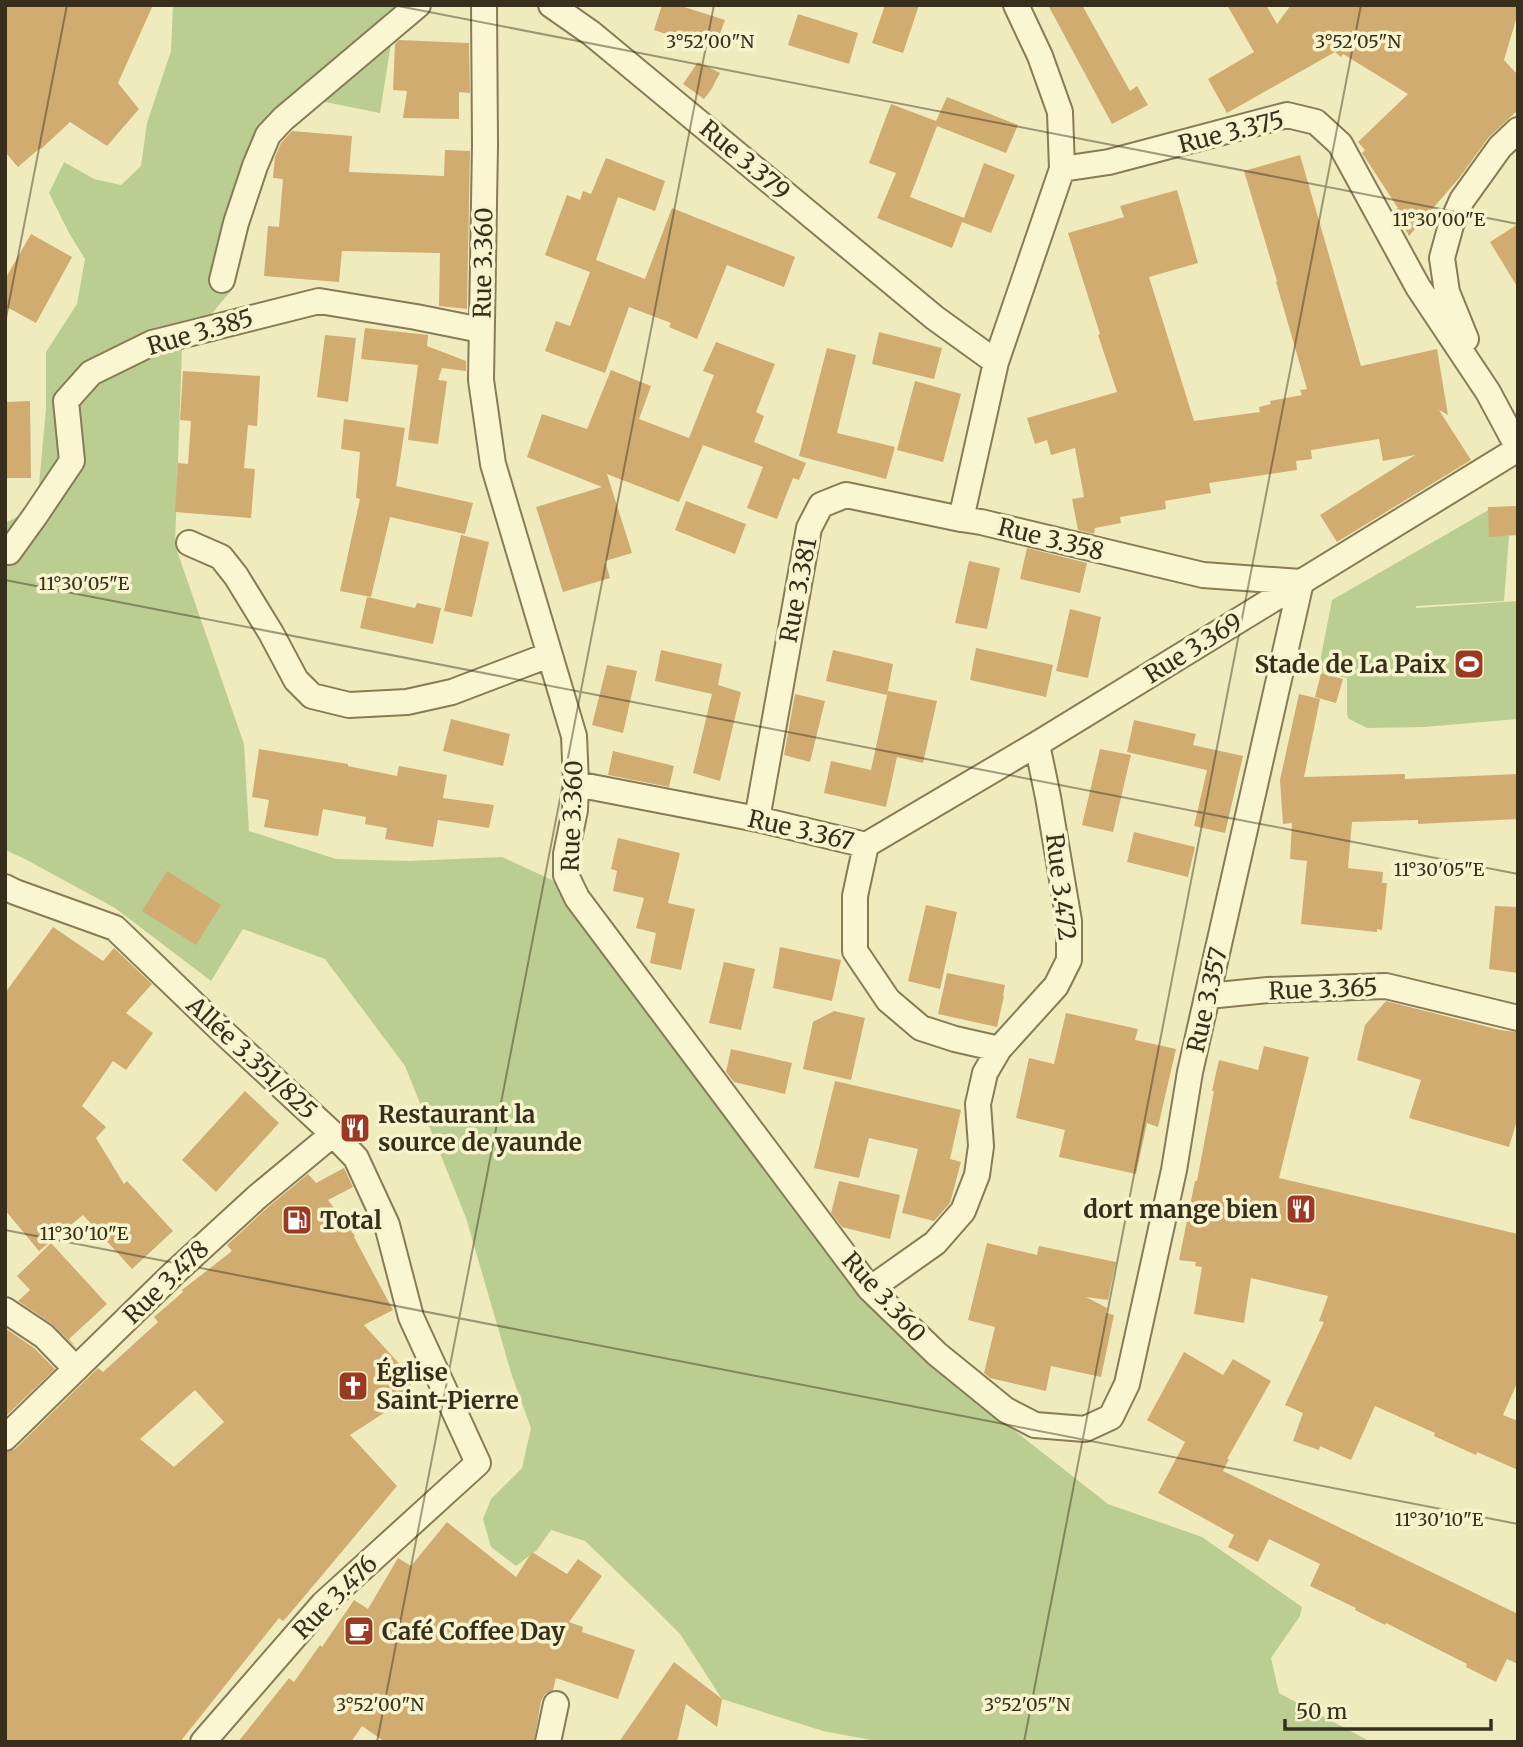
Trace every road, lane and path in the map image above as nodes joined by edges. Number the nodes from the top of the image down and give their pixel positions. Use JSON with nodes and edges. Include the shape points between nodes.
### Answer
{"nodes":[{"id":1,"x":418,"y":5,"type":"edge"},
{"id":2,"x":484,"y":5,"type":"edge"},
{"id":3,"x":551,"y":5,"type":"edge"},
{"id":4,"x":1016,"y":5,"type":"edge"},
{"id":5,"x":1518,"y":130,"type":"edge"},
{"id":6,"x":1062,"y":169,"type":"junction"},
{"id":7,"x":222,"y":280,"type":"dead end"},
{"id":8,"x":481,"y":330,"type":"junction"},
{"id":9,"x":996,"y":362,"type":"junction"},
{"id":10,"x":1488,"y":392,"type":"junction"},
{"id":11,"x":1518,"y":449,"type":"edge"},
{"id":12,"x":961,"y":519,"type":"junction"},
{"id":13,"x":189,"y":543,"type":"dead end"},
{"id":14,"x":5,"y":552,"type":"edge"},
{"id":15,"x":1301,"y":582,"type":"junction"},
{"id":16,"x":549,"y":655,"type":"junction"},
{"id":17,"x":1037,"y":744,"type":"junction"},
{"id":18,"x":576,"y":784,"type":"junction"},
{"id":19,"x":757,"y":819,"type":"junction"},
{"id":20,"x":866,"y":845,"type":"junction"},
{"id":21,"x":5,"y":887,"type":"edge"},
{"id":22,"x":1208,"y":996,"type":"junction"},
{"id":23,"x":1518,"y":1018,"type":"edge"},
{"id":24,"x":999,"y":1049,"type":"junction"},
{"id":25,"x":333,"y":1134,"type":"junction"},
{"id":26,"x":870,"y":1289,"type":"junction"},
{"id":27,"x":5,"y":1310,"type":"edge"},
{"id":28,"x":76,"y":1369,"type":"junction"},
{"id":29,"x":1111,"y":1417,"type":"joint"},
{"id":30,"x":5,"y":1438,"type":"edge"},
{"id":31,"x":478,"y":1463,"type":"joint"},
{"id":32,"x":556,"y":1704,"type":"dead end"},
{"id":33,"x":203,"y":1742,"type":"edge"},
{"id":34,"x":548,"y":1742,"type":"edge"}],
"edges":[{"from":1,"to":7,"type":"street","via":[[268,135],[236,223]]},
{"from":2,"to":8,"type":"street","name":"Rue 3.360"},
{"from":3,"to":9,"type":"street","name":"Rue 3.379"},
{"from":4,"to":6,"type":"street","via":[[1060,112]]},
{"from":5,"to":10,"type":"street","via":[[1462,200],[1442,258],[1447,292]]},
{"from":6,"to":9,"type":"street"},
{"from":6,"to":10,"type":"street","name":"Rue 3.375","via":[[1109,162],[1287,115],[1317,122],[1340,144],[1418,287]]},
{"from":8,"to":14,"type":"street","name":"Rue 3.385","via":[[319,301],[152,343],[91,373],[66,401],[72,461]]},
{"from":8,"to":16,"type":"street","name":"Rue 3.360","via":[[481,380],[493,464]]},
{"from":9,"to":12,"type":"street"},
{"from":10,"to":11,"type":"street","name":"Rue 3.375"},
{"from":11,"to":15,"type":"street","name":"Rue 3.369"},
{"from":12,"to":15,"type":"street","name":"Rue 3.358","via":[[1203,575]]},
{"from":12,"to":19,"type":"street","name":"Rue 3.381","via":[[846,495],[821,505],[809,528]]},
{"from":13,"to":16,"type":"street","via":[[221,557],[296,680],[312,696],[349,705],[407,702],[452,692]]},
{"from":15,"to":17,"type":"street","name":"Rue 3.369"},
{"from":15,"to":22,"type":"street","name":"Rue 3.357"},
{"from":16,"to":18,"type":"street","name":"Rue 3.360","via":[[574,736]]},
{"from":17,"to":20,"type":"street","name":"Rue 3.369"},
{"from":17,"to":24,"type":"street","name":"Rue 3.472","via":[[1069,921],[1069,960],[1056,986]]},
{"from":18,"to":19,"type":"street","name":"Rue 3.367"},
{"from":18,"to":26,"type":"street","name":"Rue 3.360","via":[[566,875],[577,898]]},
{"from":19,"to":20,"type":"street","name":"Rue 3.367"},
{"from":20,"to":24,"type":"street","name":"Rue 3.367","via":[[855,896],[855,951],[888,1000],[921,1028]]},
{"from":21,"to":25,"type":"street","name":"Allée 3.351/825","via":[[115,928]]},
{"from":22,"to":23,"type":"street","name":"Rue 3.365","via":[[1386,986]]},
{"from":22,"to":29,"type":"street","name":"Rue 3.357","via":[[1127,1384]]},
{"from":24,"to":26,"type":"street","via":[[985,1073],[978,1104],[981,1146],[977,1175],[963,1211],[935,1243]]},
{"from":25,"to":28,"type":"street","name":"Rue 3.478","via":[[248,1205]]},
{"from":25,"to":31,"type":"street","name":"Allée 3.351/825","via":[[356,1158],[387,1225],[411,1317]]},
{"from":26,"to":29,"type":"street","name":"Rue 3.360","via":[[937,1354],[1006,1410],[1035,1424],[1085,1429]]},
{"from":27,"to":28,"type":"street","via":[[44,1336]]},
{"from":28,"to":30,"type":"street","name":"Rue 3.478"},
{"from":31,"to":33,"type":"street","name":"Rue 3.476","via":[[323,1604]]},
{"from":32,"to":34,"type":"street"}]}
